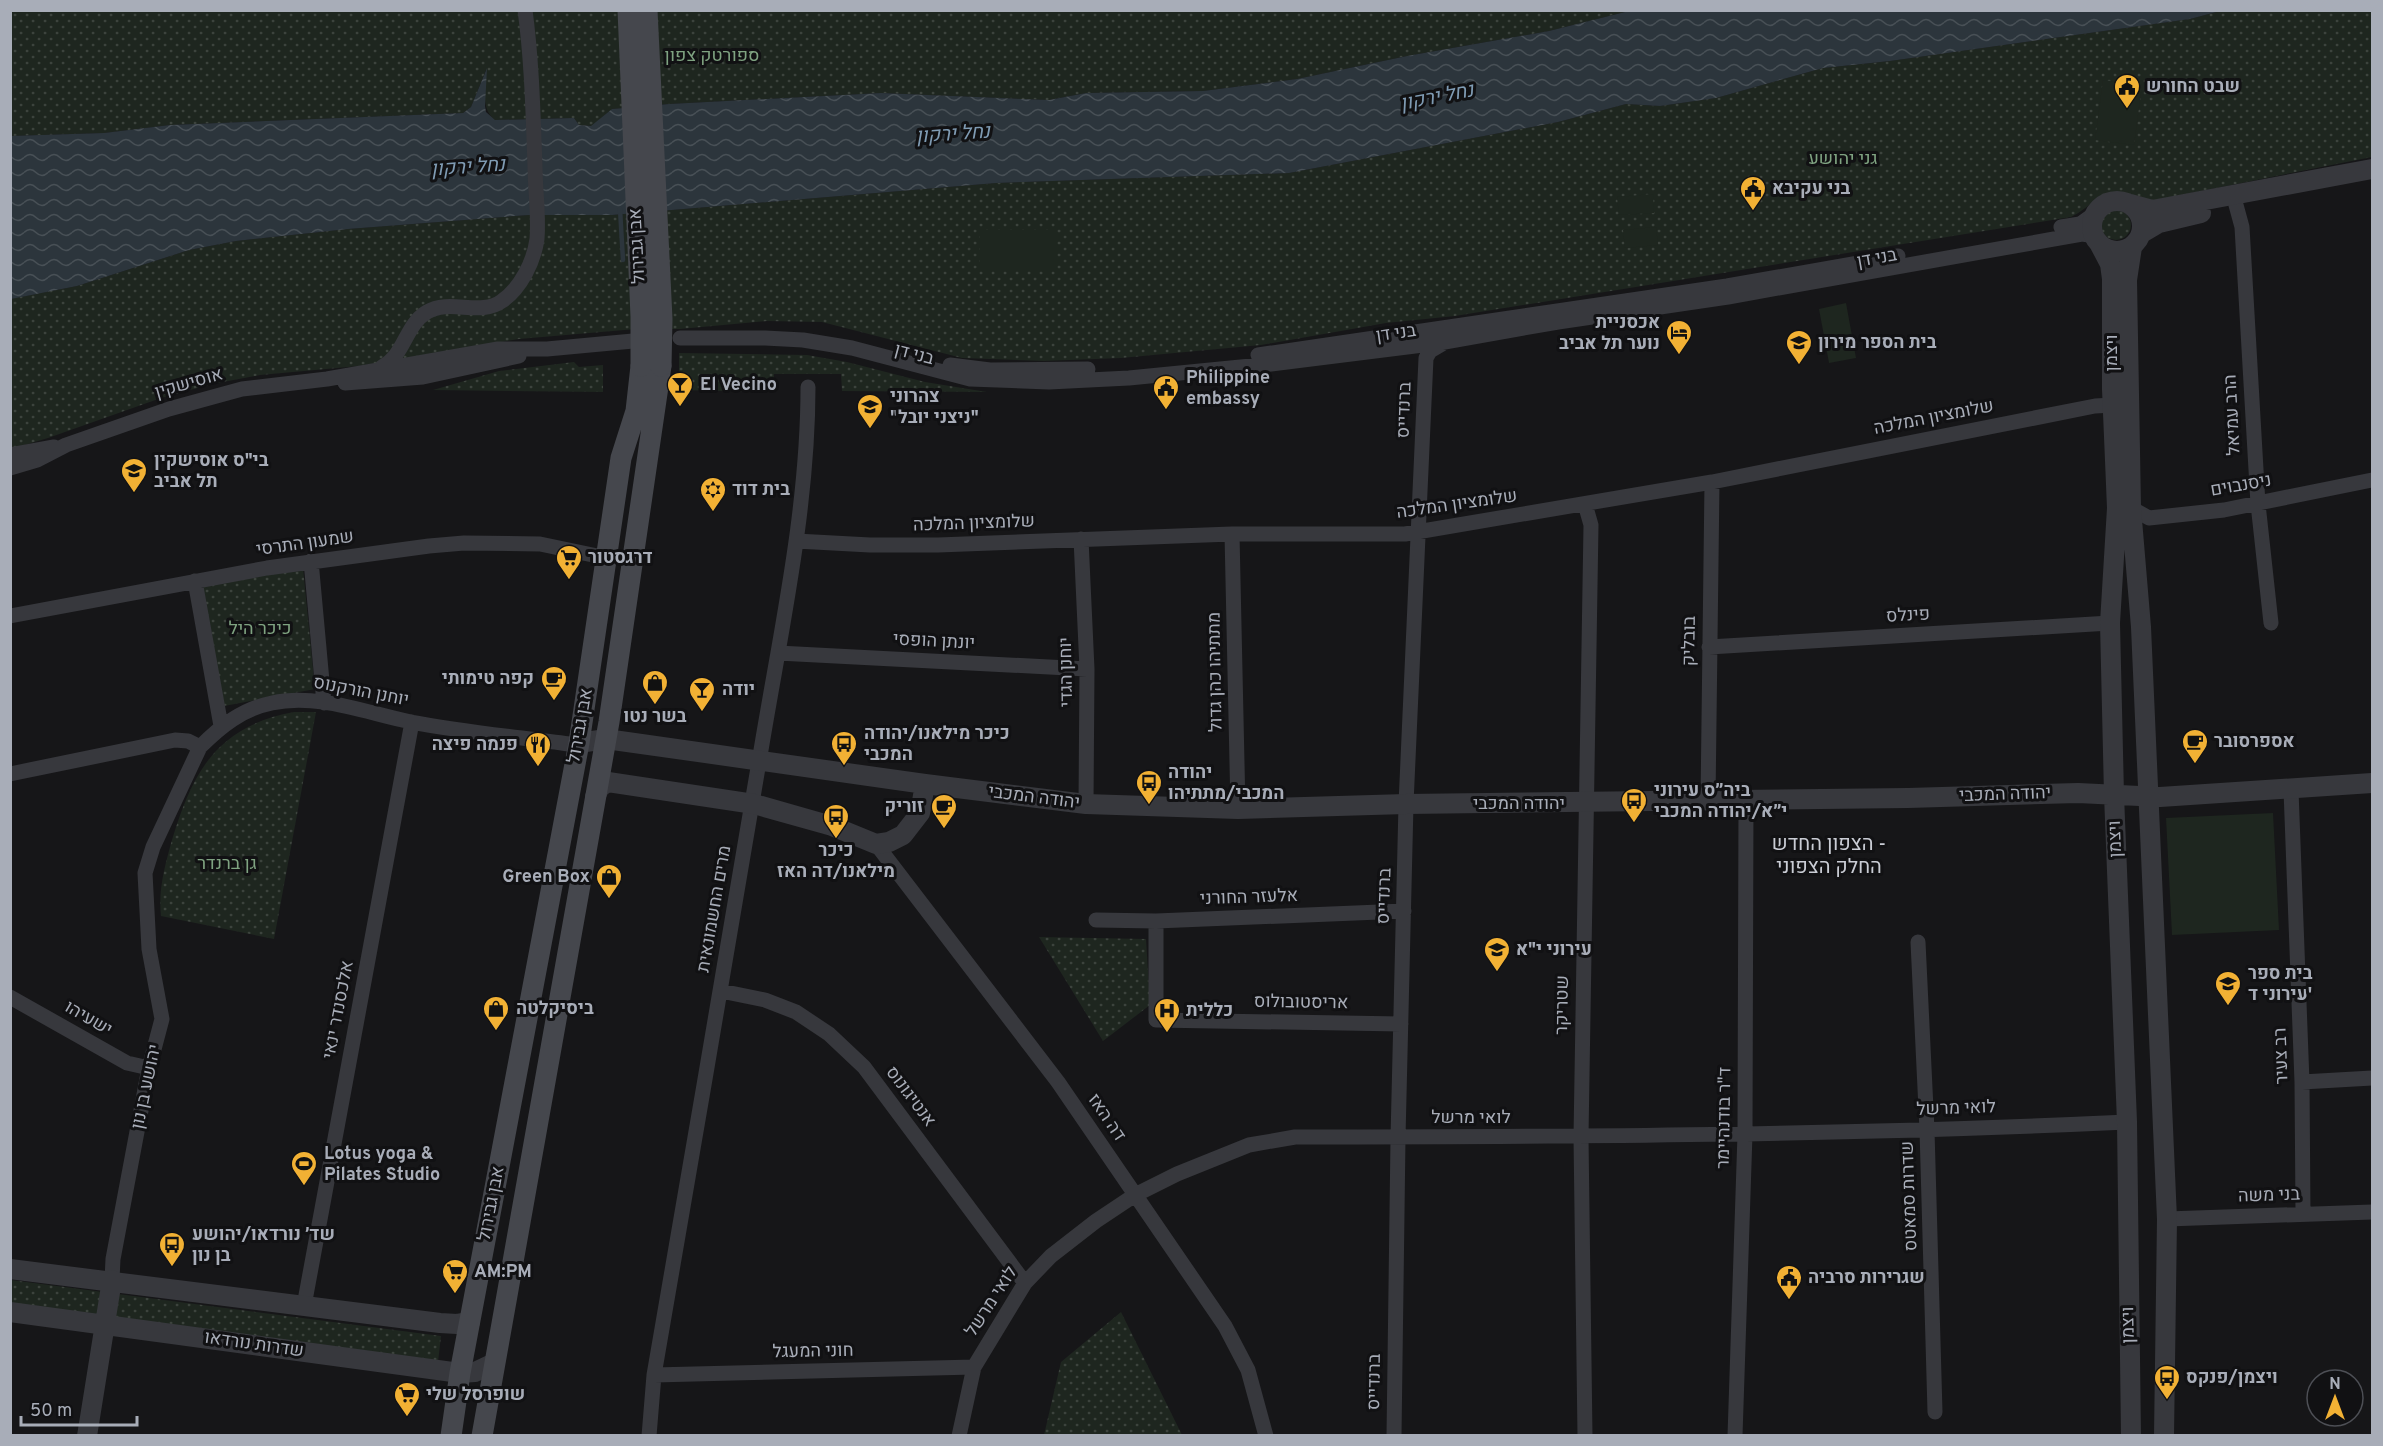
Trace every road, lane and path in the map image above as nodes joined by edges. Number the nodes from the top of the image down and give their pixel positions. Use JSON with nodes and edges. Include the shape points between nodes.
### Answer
{"nodes":[{"id":1,"x":525,"y":10,"type":"edge"},
{"id":2,"x":628,"y":10,"type":"edge"},
{"id":3,"x":647,"y":10,"type":"edge"},
{"id":4,"x":2373,"y":169,"type":"edge"},
{"id":5,"x":2373,"y":178,"type":"edge"},
{"id":6,"x":2130,"y":204,"type":"junction"},
{"id":7,"x":2236,"y":205,"type":"junction"},
{"id":8,"x":2094,"y":214,"type":"junction"},
{"id":9,"x":2137,"y":240,"type":"junction"},
{"id":10,"x":2098,"y":242,"type":"junction"},
{"id":11,"x":414,"y":324,"type":"junction"},
{"id":12,"x":1394,"y":334,"type":"junction"},
{"id":13,"x":633,"y":342,"type":"dead end"},
{"id":14,"x":547,"y":349,"type":"junction"},
{"id":15,"x":1423,"y":351,"type":"junction"},
{"id":16,"x":419,"y":363,"type":"junction"},
{"id":17,"x":651,"y":366,"type":"junction"},
{"id":18,"x":376,"y":370,"type":"junction"},
{"id":19,"x":444,"y":372,"type":"junction"},
{"id":20,"x":327,"y":379,"type":"junction"},
{"id":21,"x":808,"y":387,"type":"dead end"},
{"id":22,"x":2113,"y":405,"type":"junction"},
{"id":23,"x":66,"y":445,"type":"junction"},
{"id":24,"x":10,"y":455,"type":"edge"},
{"id":25,"x":10,"y":468,"type":"edge"},
{"id":26,"x":2373,"y":480,"type":"edge"},
{"id":27,"x":1712,"y":482,"type":"junction"},
{"id":28,"x":1585,"y":504,"type":"junction"},
{"id":29,"x":2258,"y":504,"type":"junction"},
{"id":30,"x":2124,"y":508,"type":"junction"},
{"id":31,"x":1419,"y":532,"type":"junction"},
{"id":32,"x":1232,"y":534,"type":"junction"},
{"id":33,"x":1081,"y":539,"type":"junction"},
{"id":34,"x":796,"y":541,"type":"junction"},
{"id":35,"x":607,"y":558,"type":"junction"},
{"id":36,"x":311,"y":561,"type":"junction"},
{"id":37,"x":195,"y":581,"type":"junction"},
{"id":38,"x":10,"y":616,"type":"edge"},
{"id":39,"x":2110,"y":623,"type":"junction"},
{"id":40,"x":2271,"y":623,"type":"dead end"},
{"id":41,"x":1709,"y":647,"type":"junction"},
{"id":42,"x":778,"y":653,"type":"junction"},
{"id":43,"x":1087,"y":669,"type":"junction"},
{"id":44,"x":324,"y":703,"type":"junction"},
{"id":45,"x":412,"y":722,"type":"junction"},
{"id":46,"x":221,"y":726,"type":"junction"},
{"id":47,"x":606,"y":740,"type":"junction"},
{"id":48,"x":579,"y":743,"type":"junction"},
{"id":49,"x":200,"y":747,"type":"junction"},
{"id":50,"x":760,"y":760,"type":"junction"},
{"id":51,"x":10,"y":774,"type":"edge"},
{"id":52,"x":2373,"y":783,"type":"edge"},
{"id":53,"x":925,"y":784,"type":"junction"},
{"id":54,"x":2291,"y":790,"type":"junction"},
{"id":55,"x":2147,"y":792,"type":"junction"},
{"id":56,"x":2114,"y":795,"type":"junction"},
{"id":57,"x":595,"y":797,"type":"junction"},
{"id":58,"x":1746,"y":800,"type":"junction"},
{"id":59,"x":1708,"y":801,"type":"junction"},
{"id":60,"x":1586,"y":803,"type":"junction"},
{"id":61,"x":754,"y":804,"type":"junction"},
{"id":62,"x":1086,"y":804,"type":"junction"},
{"id":63,"x":1406,"y":804,"type":"junction"},
{"id":64,"x":1238,"y":810,"type":"junction"},
{"id":65,"x":876,"y":844,"type":"junction"},
{"id":66,"x":1404,"y":911,"type":"junction"},
{"id":67,"x":1095,"y":920,"type":"dead end"},
{"id":68,"x":1156,"y":921,"type":"junction"},
{"id":69,"x":1918,"y":942,"type":"dead end"},
{"id":70,"x":721,"y":991,"type":"junction"},
{"id":71,"x":10,"y":997,"type":"edge"},
{"id":72,"x":1401,"y":1024,"type":"junction"},
{"id":73,"x":149,"y":1068,"type":"junction"},
{"id":74,"x":2373,"y":1078,"type":"edge"},
{"id":75,"x":2302,"y":1082,"type":"junction"},
{"id":76,"x":2127,"y":1122,"type":"junction"},
{"id":77,"x":1927,"y":1130,"type":"junction"},
{"id":78,"x":1745,"y":1134,"type":"junction"},
{"id":79,"x":1581,"y":1137,"type":"junction"},
{"id":80,"x":1398,"y":1138,"type":"junction"},
{"id":81,"x":1135,"y":1195,"type":"junction"},
{"id":82,"x":2373,"y":1212,"type":"edge"},
{"id":83,"x":2303,"y":1214,"type":"junction"},
{"id":84,"x":2167,"y":1219,"type":"junction"},
{"id":85,"x":10,"y":1269,"type":"edge"},
{"id":86,"x":112,"y":1280,"type":"junction"},
{"id":87,"x":1024,"y":1283,"type":"junction"},
{"id":88,"x":304,"y":1306,"type":"junction"},
{"id":89,"x":10,"y":1312,"type":"edge"},
{"id":90,"x":470,"y":1322,"type":"junction"},
{"id":91,"x":105,"y":1324,"type":"junction"},
{"id":92,"x":494,"y":1363,"type":"junction"},
{"id":93,"x":974,"y":1367,"type":"junction"},
{"id":94,"x":460,"y":1374,"type":"junction"},
{"id":95,"x":654,"y":1375,"type":"junction"},
{"id":96,"x":1935,"y":1412,"type":"dead end"},
{"id":97,"x":87,"y":1436,"type":"edge"},
{"id":98,"x":452,"y":1436,"type":"edge"},
{"id":99,"x":482,"y":1436,"type":"edge"},
{"id":100,"x":650,"y":1436,"type":"edge"},
{"id":101,"x":958,"y":1436,"type":"edge"},
{"id":102,"x":1266,"y":1436,"type":"edge"},
{"id":103,"x":1394,"y":1436,"type":"edge"},
{"id":104,"x":1585,"y":1436,"type":"edge"},
{"id":105,"x":1735,"y":1436,"type":"edge"},
{"id":106,"x":2131,"y":1436,"type":"edge"},
{"id":107,"x":2164,"y":1436,"type":"edge"}],
"edges":[{"from":1,"to":11,"type":"street","via":[[537,238],[531,263],[516,288],[501,302],[481,308],[444,306],[430,310]]},
{"from":2,"to":17,"type":"main road","name":"אבן גבירול","bridge":true,"via":[[641,317]]},
{"from":3,"to":17,"type":"main road","name":"אבן גבירול","bridge":true,"via":[[662,319]]},
{"from":4,"to":6,"type":"street","via":[[2151,210]]},
{"from":5,"to":7,"type":"street"},
{"from":6,"to":8,"type":"street","via":[[2114,200]]},
{"from":6,"to":9,"type":"street","via":[[2141,216]]},
{"from":7,"to":9,"type":"street","via":[[2159,223]]},
{"from":7,"to":29,"type":"street","name":"הרב עמיאל","via":[[2242,227]]},
{"from":8,"to":10,"type":"street","via":[[2092,231]]},
{"from":8,"to":12,"type":"street","name":"בני דן","via":[[2080,224],[1727,286]]},
{"from":9,"to":10,"type":"street","via":[[2116,251]]},
{"from":9,"to":30,"type":"street","name":"ויצמן","via":[[2127,280]]},
{"from":10,"to":15,"type":"street","name":"בני דן","via":[[2089,235],[2071,236],[1739,295],[1558,322],[1448,342]]},
{"from":10,"to":22,"type":"street","name":"ויצמן","via":[[2110,264],[2112,279]]},
{"from":11,"to":16,"type":"street","via":[[412,344]]},
{"from":11,"to":18,"type":"street","via":[[398,354]]},
{"from":12,"to":15,"type":"street","via":[[1412,338]]},
{"from":12,"to":15,"type":"street","name":"בני דן","via":[[1270,354],[1128,368],[1049,371],[959,367],[865,342],[803,332],[763,329],[687,338],[803,340],[852,348],[970,379],[1049,382]]},
{"from":13,"to":14,"type":"street","name":"אוסישקין"},
{"from":14,"to":16,"type":"street","name":"אוסישקין","via":[[498,349]]},
{"from":14,"to":19,"type":"street","name":"אוסישקין"},
{"from":15,"to":31,"type":"street","name":"ברנדייס"},
{"from":16,"to":18,"type":"street","name":"אוסישקין"},
{"from":16,"to":19,"type":"street","via":[[428,370]]},
{"from":17,"to":35,"type":"main road","name":"אבן גבירול","via":[[621,458]]},
{"from":17,"to":47,"type":"main road","name":"אבן גבירול"},
{"from":18,"to":20,"type":"street","name":"אוסישקין"},
{"from":19,"to":20,"type":"street","name":"אוסישקין","via":[[351,384]]},
{"from":20,"to":23,"type":"street","name":"אוסישקין","via":[[226,392]]},
{"from":21,"to":34,"type":"street","name":"מרים החשמונאית","via":[[808,433]]},
{"from":22,"to":27,"type":"street","name":"שלומציון המלכה"},
{"from":22,"to":30,"type":"street","name":"ויצמן"},
{"from":23,"to":24,"type":"street","name":"אוסישקין"},
{"from":23,"to":25,"type":"street","name":"אוסישקין"},
{"from":26,"to":29,"type":"street","name":"ניסנבוים"},
{"from":27,"to":28,"type":"street","name":"שלומציון המלכה"},
{"from":27,"to":41,"type":"street","name":"בובליק"},
{"from":28,"to":31,"type":"street","name":"שלומציון המלכה"},
{"from":28,"to":60,"type":"street","name":"שטריקר","via":[[1591,525]]},
{"from":29,"to":30,"type":"street","name":"ניסנבוים","via":[[2149,518]]},
{"from":29,"to":40,"type":"street","name":"הרב עמיאל"},
{"from":30,"to":39,"type":"street","name":"ויצמן"},
{"from":30,"to":55,"type":"street","name":"ויצמן","via":[[2141,627]]},
{"from":31,"to":32,"type":"street","name":"שלומציון המלכה"},
{"from":31,"to":63,"type":"street","name":"ברנדייס"},
{"from":32,"to":33,"type":"street","name":"שלומציון המלכה"},
{"from":32,"to":64,"type":"street","name":"מתתיהו כהן גדול"},
{"from":33,"to":34,"type":"street","name":"שלומציון המלכה","via":[[938,545]]},
{"from":33,"to":43,"type":"street","name":"יוחנן הגדי"},
{"from":34,"to":42,"type":"street","name":"מרים החשמונאית"},
{"from":35,"to":36,"type":"street","name":"שמעון התרסי","via":[[540,544],[499,543],[429,546]]},
{"from":35,"to":48,"type":"main road","name":"אבן גבירול"},
{"from":36,"to":37,"type":"street","name":"שמעון התרסי"},
{"from":36,"to":44,"type":"street"},
{"from":37,"to":38,"type":"street","name":"שמעון התרסי"},
{"from":37,"to":46,"type":"street"},
{"from":39,"to":41,"type":"street","name":"פינלס"},
{"from":39,"to":56,"type":"street","name":"ויצמן"},
{"from":41,"to":59,"type":"street","name":"בובליק"},
{"from":42,"to":43,"type":"street","name":"יונתן הופסי"},
{"from":42,"to":50,"type":"street","name":"מרים החשמונאית"},
{"from":43,"to":62,"type":"street","name":"יוחנן הגדי"},
{"from":44,"to":45,"type":"street","name":"יוחנן הורקנוס"},
{"from":44,"to":46,"type":"street","name":"יוחנן הורקנוס","via":[[271,703]]},
{"from":45,"to":48,"type":"street","name":"יוחנן הורקנוס"},
{"from":45,"to":88,"type":"street","name":"אלכסנדר ינאי"},
{"from":46,"to":49,"type":"street","name":"יוחנן הורקנוס"},
{"from":47,"to":48,"type":"street","name":"יהודה המכבי"},
{"from":47,"to":50,"type":"street","name":"יהודה המכבי"},
{"from":47,"to":57,"type":"main road","name":"אבן גבירול"},
{"from":48,"to":90,"type":"main road","name":"אבן גבירול"},
{"from":49,"to":51,"type":"street","via":[[175,740]]},
{"from":49,"to":73,"type":"street","name":"יהושע בן נון","via":[[153,847],[145,873],[149,949],[162,1018]]},
{"from":50,"to":53,"type":"street","name":"יהודה המכבי"},
{"from":50,"to":61,"type":"street","name":"מרים החשמונאית"},
{"from":52,"to":54,"type":"street","name":"יהודה המכבי"},
{"from":53,"to":62,"type":"street","name":"יהודה המכבי"},
{"from":53,"to":65,"type":"street","via":[[920,813],[903,835]]},
{"from":54,"to":55,"type":"street","name":"יהודה המכבי"},
{"from":54,"to":75,"type":"street","name":"רב צעיר"},
{"from":55,"to":56,"type":"street","name":"יהודה המכבי"},
{"from":55,"to":84,"type":"street","name":"ויצמן"},
{"from":56,"to":58,"type":"street","name":"יהודה המכבי"},
{"from":56,"to":76,"type":"street","name":"ויצמן"},
{"from":57,"to":61,"type":"street","via":[[608,782]]},
{"from":57,"to":92,"type":"main road","name":"אבן גבירול"},
{"from":58,"to":59,"type":"street","name":"יהודה המכבי"},
{"from":58,"to":78,"type":"street","name":"ד\"ר בודנהיימר"},
{"from":59,"to":60,"type":"street","name":"יהודה המכבי"},
{"from":60,"to":63,"type":"street","name":"יהודה המכבי"},
{"from":60,"to":79,"type":"street","name":"שטריקר"},
{"from":61,"to":65,"type":"street","via":[[832,826]]},
{"from":61,"to":70,"type":"street","name":"מרים החשמונאית"},
{"from":62,"to":64,"type":"street","name":"יהודה המכבי"},
{"from":63,"to":64,"type":"street","name":"יהודה המכבי"},
{"from":63,"to":66,"type":"street","name":"ברנדייס"},
{"from":65,"to":81,"type":"street","name":"דה האז","via":[[1058,1082]]},
{"from":66,"to":68,"type":"street","name":"אלעזר החורני"},
{"from":66,"to":72,"type":"street","name":"ברנדייס"},
{"from":67,"to":68,"type":"street","name":"אלעזר החורני"},
{"from":68,"to":72,"type":"street","name":"אריסטובולוס","via":[[1156,1020]]},
{"from":69,"to":77,"type":"street","name":"שדרות סמאטס"},
{"from":70,"to":87,"type":"street","name":"אנטיגונוס","via":[[765,1000],[796,1012],[830,1034],[864,1067]]},
{"from":70,"to":95,"type":"street","name":"מרים החשמונאית"},
{"from":71,"to":73,"type":"street","name":"ישעיהו","via":[[127,1063]]},
{"from":72,"to":80,"type":"street","name":"ברנדייס"},
{"from":73,"to":86,"type":"street","name":"יהושע בן נון"},
{"from":74,"to":75,"type":"street"},
{"from":75,"to":83,"type":"street","name":"רב צעיר"},
{"from":76,"to":77,"type":"street","name":"לואי מרשל"},
{"from":76,"to":106,"type":"street","name":"ויצמן"},
{"from":77,"to":78,"type":"street","name":"לואי מרשל"},
{"from":77,"to":96,"type":"street","name":"שדרות סמאטס"},
{"from":78,"to":79,"type":"street","name":"לואי מרשל"},
{"from":78,"to":105,"type":"street","name":"ד\"ר בודנהיימר"},
{"from":79,"to":80,"type":"street","name":"לואי מרשל"},
{"from":79,"to":104,"type":"street","name":"שטריקר"},
{"from":80,"to":81,"type":"street","name":"לואי מרשל","via":[[1295,1137],[1249,1145]]},
{"from":80,"to":103,"type":"street","name":"ברנדייס"},
{"from":81,"to":87,"type":"street","name":"לואי מרשל","via":[[1051,1256]]},
{"from":81,"to":102,"type":"street","name":"דה האז","via":[[1226,1326],[1248,1370]]},
{"from":82,"to":83,"type":"street","name":"בני משה"},
{"from":83,"to":84,"type":"street","name":"בני משה"},
{"from":84,"to":107,"type":"street","name":"ויצמן"},
{"from":85,"to":86,"type":"street"},
{"from":86,"to":88,"type":"street"},
{"from":86,"to":91,"type":"street","name":"יהושע בן נון"},
{"from":87,"to":93,"type":"street","name":"לואי מרשל"},
{"from":88,"to":90,"type":"street","via":[[448,1324]]},
{"from":89,"to":91,"type":"street","name":"שדרות נורדאו"},
{"from":90,"to":94,"type":"main road","name":"אבן גבירול"},
{"from":91,"to":94,"type":"street","name":"שדרות נורדאו"},
{"from":91,"to":97,"type":"street","name":"יהושע בן נון"},
{"from":92,"to":94,"type":"street","name":"שדרות נורדאו"},
{"from":92,"to":99,"type":"main road","name":"אבן גבירול"},
{"from":93,"to":95,"type":"street","name":"חוני המעגל"},
{"from":93,"to":101,"type":"street","name":"לואי מרשל"},
{"from":94,"to":98,"type":"main road","name":"אבן גבירול"},
{"from":95,"to":100,"type":"street","name":"מרים החשמונאית"}]}
